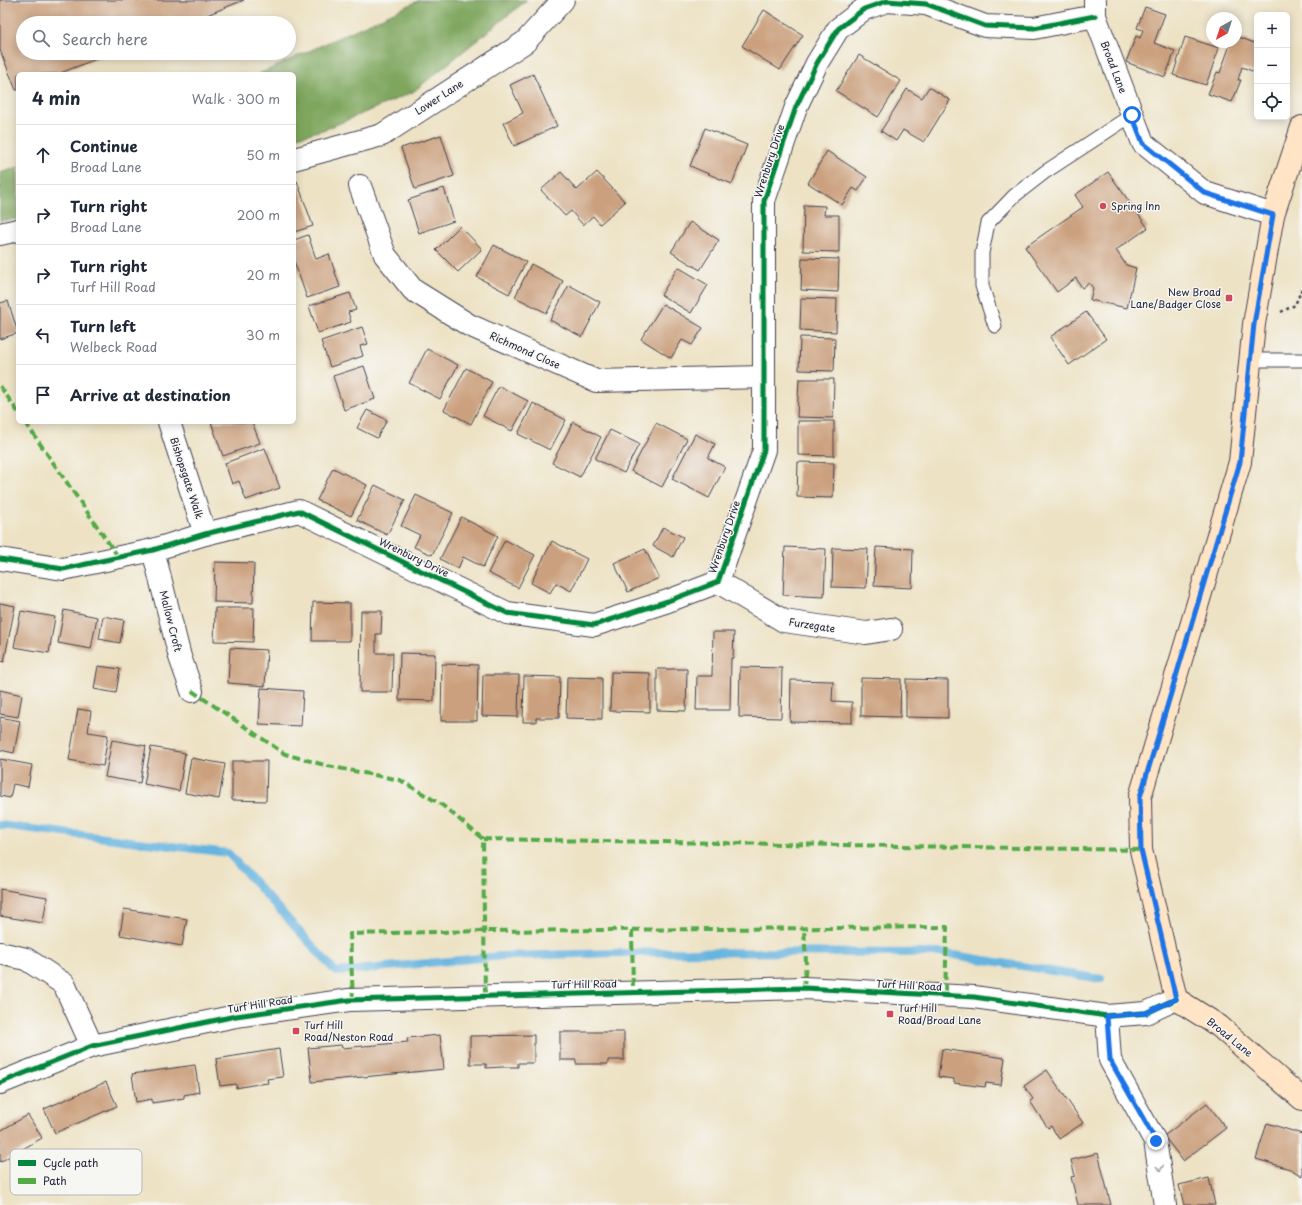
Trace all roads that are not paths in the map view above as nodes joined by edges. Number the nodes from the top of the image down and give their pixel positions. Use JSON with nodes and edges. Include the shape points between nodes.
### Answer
{"nodes":[{"id":1,"x":563,"y":0,"type":"edge"},
{"id":2,"x":1095,"y":8,"type":"edge"},
{"id":3,"x":1132,"y":115,"type":"junction"},
{"id":4,"x":1302,"y":127,"type":"edge"},
{"id":5,"x":296,"y":158,"type":"edge"},
{"id":6,"x":360,"y":186,"type":"dead end"},
{"id":7,"x":1273,"y":215,"type":"junction"},
{"id":8,"x":16,"y":230,"type":"edge"},
{"id":9,"x":0,"y":234,"type":"edge"},
{"id":10,"x":995,"y":326,"type":"dead end"},
{"id":11,"x":1250,"y":360,"type":"junction"},
{"id":12,"x":1302,"y":360,"type":"edge"},
{"id":13,"x":764,"y":377,"type":"junction"},
{"id":14,"x":170,"y":424,"type":"edge"},
{"id":15,"x":205,"y":534,"type":"junction"},
{"id":16,"x":153,"y":550,"type":"junction"},
{"id":17,"x":0,"y":559,"type":"edge"},
{"id":18,"x":718,"y":582,"type":"junction"},
{"id":19,"x":891,"y":629,"type":"dead end"},
{"id":20,"x":192,"y":691,"type":"dead end"},
{"id":21,"x":0,"y":953,"type":"edge"},
{"id":22,"x":1176,"y":999,"type":"junction"},
{"id":23,"x":1107,"y":1016,"type":"junction"},
{"id":24,"x":92,"y":1046,"type":"junction"},
{"id":25,"x":0,"y":1083,"type":"edge"},
{"id":26,"x":1302,"y":1099,"type":"edge"},
{"id":27,"x":1165,"y":1205,"type":"edge"}],
"edges":[{"from":1,"to":5,"type":"street","name":"Lower Lane","via":[[524,42],[382,135]]},
{"from":2,"to":3,"type":"street","name":"Broad Lane"},
{"from":2,"to":13,"type":"street","name":"Wrenbury Drive","via":[[1034,28],[986,26],[926,4],[887,1],[864,9],[838,29],[817,63],[796,107],[764,201]]},
{"from":3,"to":7,"type":"street","name":"Broad Lane","via":[[1143,143],[1205,193]]},
{"from":3,"to":10,"type":"lane","via":[[1032,182],[1014,196],[988,223],[982,253],[982,286]]},
{"from":4,"to":7,"type":"main road"},
{"from":6,"to":13,"type":"street","name":"Richmond Close","via":[[385,255],[413,290],[469,325],[596,382]]},
{"from":7,"to":11,"type":"main road"},
{"from":8,"to":9,"type":"street"},
{"from":11,"to":12,"type":"lane"},
{"from":11,"to":22,"type":"main road","via":[[1240,462],[1140,797],[1141,850]]},
{"from":13,"to":18,"type":"street","name":"Wrenbury Drive","via":[[764,450]]},
{"from":14,"to":15,"type":"street","name":"Bishopsgate Walk"},
{"from":15,"to":16,"type":"street","name":"Wrenbury Drive"},
{"from":15,"to":18,"type":"street","name":"Wrenbury Drive","via":[[299,511],[507,613],[594,625]]},
{"from":16,"to":17,"type":"street","name":"Wrenbury Drive","via":[[63,570]]},
{"from":16,"to":20,"type":"street","name":"Mallow Croft","via":[[180,657]]},
{"from":18,"to":19,"type":"street","name":"Furzegate","via":[[784,621],[866,633]]},
{"from":21,"to":24,"type":"street","via":[[26,959],[64,984]]},
{"from":22,"to":23,"type":"street","name":"Turf Hill Road","via":[[1146,1013]]},
{"from":22,"to":26,"type":"main road","name":"Broad Lane","via":[[1219,1026]]},
{"from":23,"to":24,"type":"street","name":"Turf Hill Road","via":[[974,997],[804,988],[477,996],[349,1000],[236,1016]]},
{"from":23,"to":27,"type":"street","one_way":true,"via":[[1110,1060],[1156,1141]]},
{"from":24,"to":25,"type":"street","name":"Turf Hill Road"}]}
